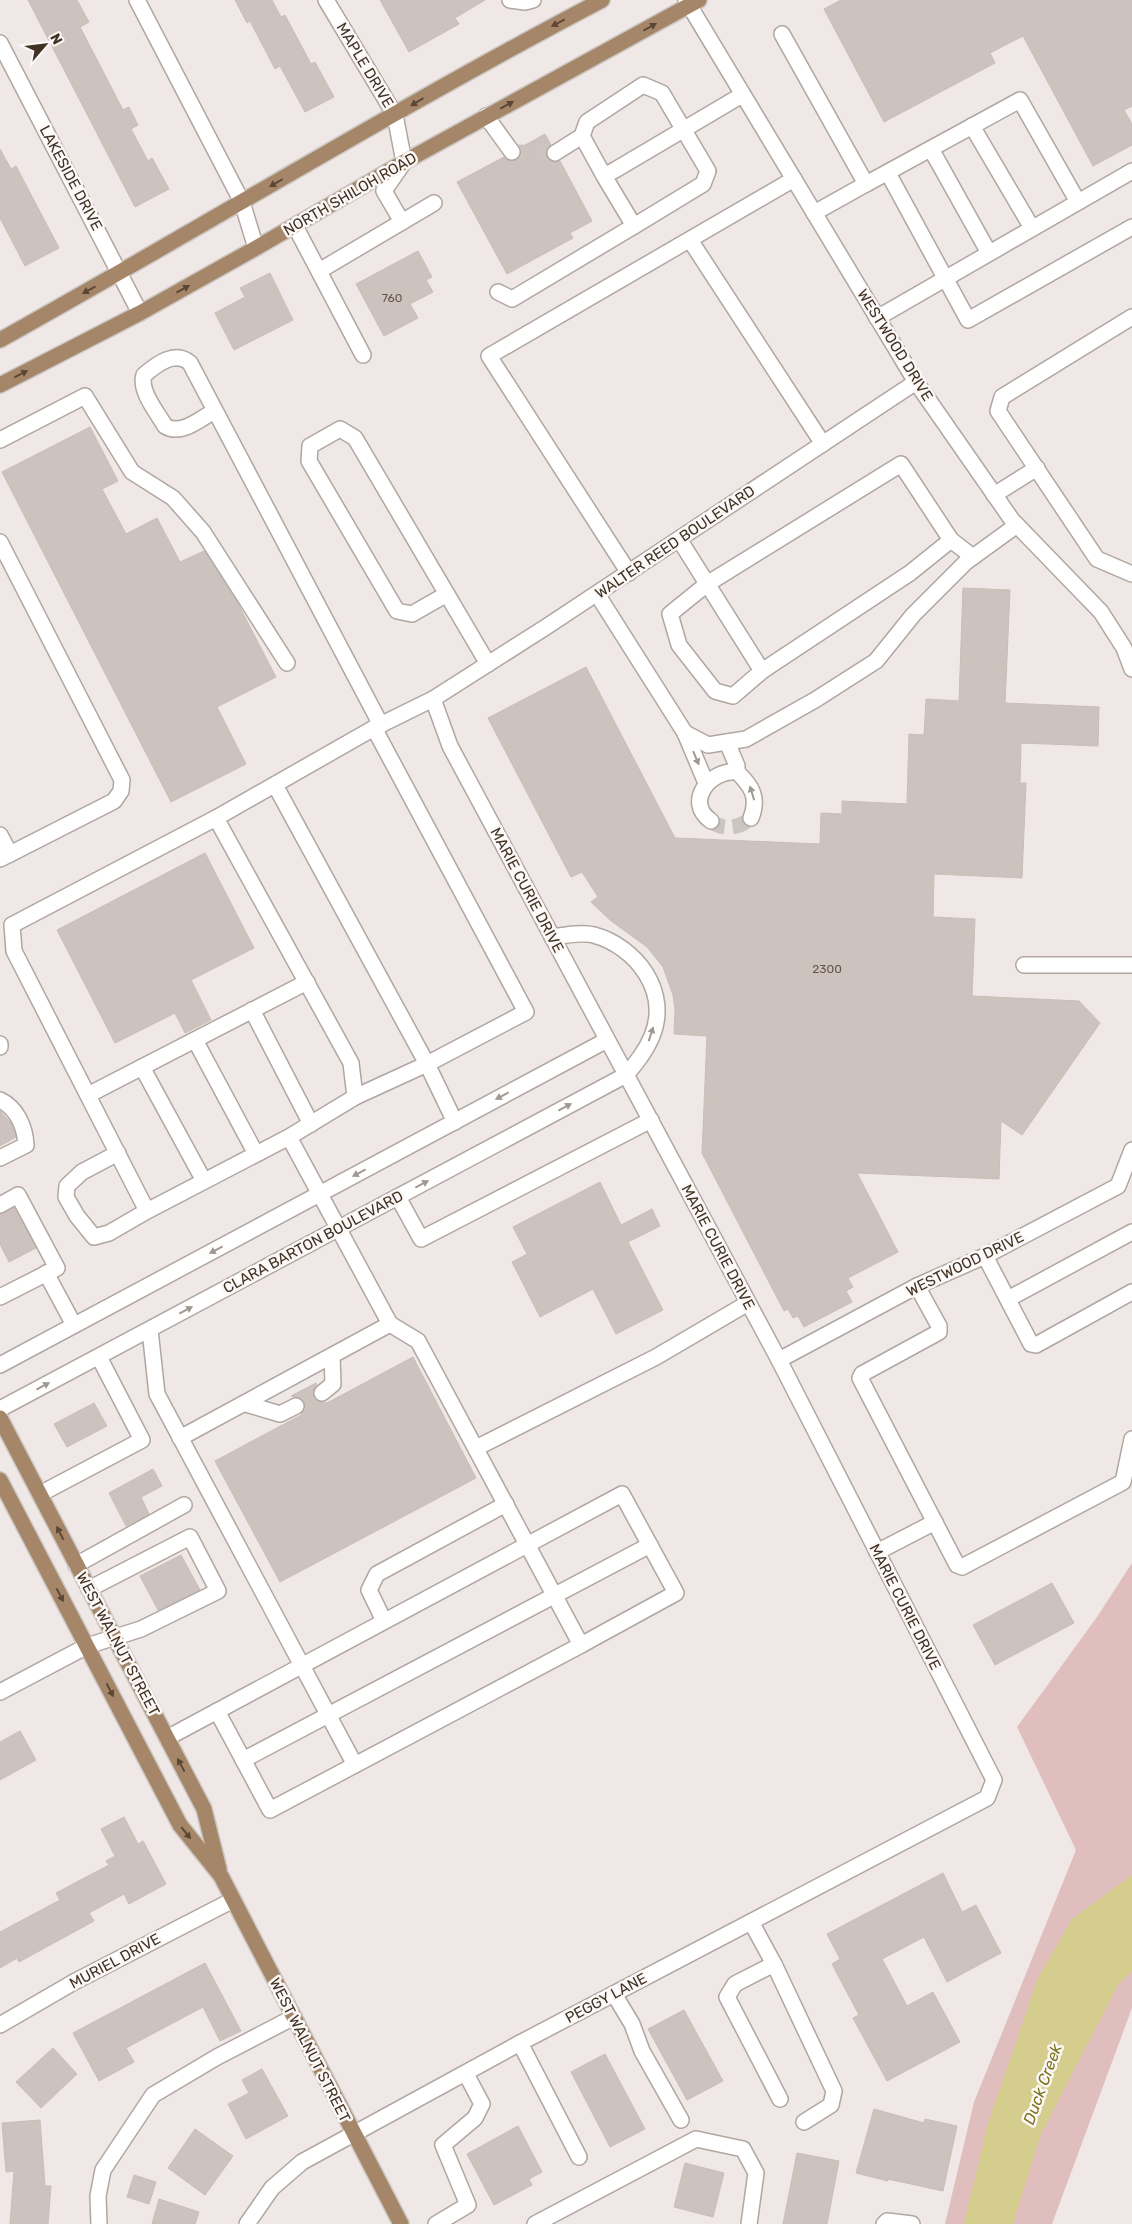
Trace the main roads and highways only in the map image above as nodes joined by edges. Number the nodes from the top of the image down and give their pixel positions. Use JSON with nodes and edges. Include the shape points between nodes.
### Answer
{"nodes":[{"id":1,"x":602,"y":0,"type":"edge"},
{"id":2,"x":691,"y":2,"type":"edge"},
{"id":3,"x":0,"y":340,"type":"edge"},
{"id":4,"x":0,"y":385,"type":"edge"},
{"id":5,"x":0,"y":1418,"type":"edge"},
{"id":6,"x":0,"y":1480,"type":"edge"},
{"id":7,"x":221,"y":1876,"type":"junction"},
{"id":8,"x":401,"y":2224,"type":"edge"}],
"edges":[{"from":1,"to":3,"type":"main road","one_way":true,"via":[[496,56]]},
{"from":4,"to":2,"type":"main road","name":"NORTH SHILOH ROAD","one_way":true,"via":[[256,248]]},
{"from":7,"to":5,"type":"main road","name":"WEST WALNUT STREET","one_way":true,"via":[[204,1809]]},
{"from":6,"to":7,"type":"main road","name":"WEST WALNUT STREET","one_way":true,"via":[[180,1825]]},
{"from":7,"to":8,"type":"main road","name":"WEST WALNUT STREET"}]}
